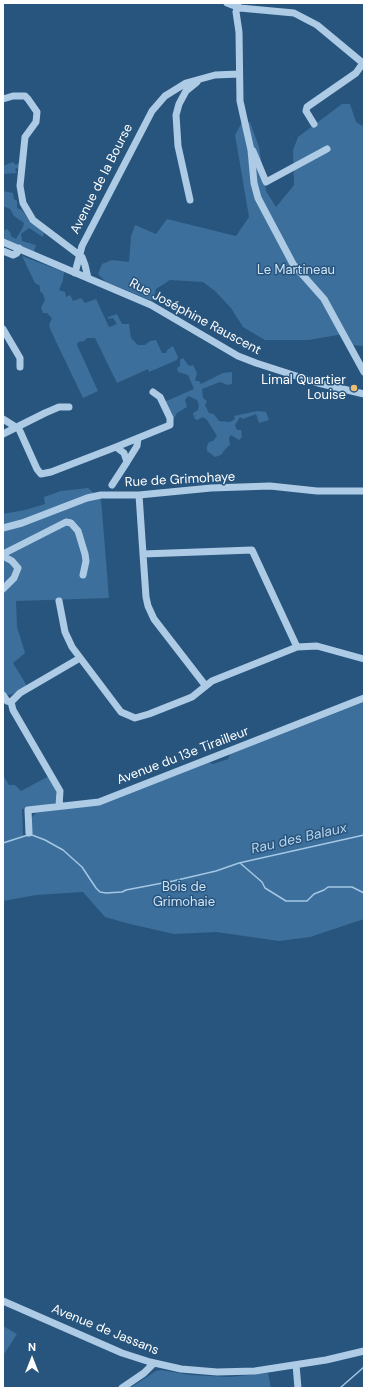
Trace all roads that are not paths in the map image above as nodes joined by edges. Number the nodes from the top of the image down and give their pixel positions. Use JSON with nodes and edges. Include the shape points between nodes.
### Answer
{"nodes":[{"id":1,"x":227,"y":3,"type":"edge"},
{"id":2,"x":237,"y":5,"type":"edge"},
{"id":3,"x":364,"y":63,"type":"edge"},
{"id":4,"x":239,"y":74,"type":"junction"},
{"id":5,"x":201,"y":78,"type":"junction"},
{"id":6,"x":165,"y":96,"type":"junction"},
{"id":7,"x":3,"y":99,"type":"edge"},
{"id":8,"x":178,"y":104,"type":"junction"},
{"id":9,"x":314,"y":124,"type":"dead end"},
{"id":10,"x":327,"y":149,"type":"dead end"},
{"id":11,"x":251,"y":150,"type":"junction"},
{"id":12,"x":190,"y":200,"type":"dead end"},
{"id":13,"x":3,"y":242,"type":"edge"},
{"id":14,"x":19,"y":248,"type":"junction"},
{"id":15,"x":3,"y":251,"type":"edge"},
{"id":16,"x":80,"y":256,"type":"junction"},
{"id":17,"x":75,"y":272,"type":"junction"},
{"id":18,"x":88,"y":278,"type":"junction"},
{"id":19,"x":3,"y":329,"type":"edge"},
{"id":20,"x":20,"y":367,"type":"dead end"},
{"id":21,"x":364,"y":372,"type":"edge"},
{"id":22,"x":153,"y":392,"type":"dead end"},
{"id":23,"x":364,"y":394,"type":"edge"},
{"id":24,"x":69,"y":407,"type":"dead end"},
{"id":25,"x":3,"y":419,"type":"edge"},
{"id":26,"x":18,"y":426,"type":"junction"},
{"id":27,"x":3,"y":434,"type":"edge"},
{"id":28,"x":138,"y":438,"type":"junction"},
{"id":29,"x":116,"y":447,"type":"junction"},
{"id":30,"x":127,"y":462,"type":"junction"},
{"id":31,"x":112,"y":485,"type":"junction"},
{"id":32,"x":364,"y":491,"type":"edge"},
{"id":33,"x":101,"y":495,"type":"junction"},
{"id":34,"x":115,"y":495,"type":"junction"},
{"id":35,"x":139,"y":496,"type":"junction"},
{"id":36,"x":3,"y":528,"type":"edge"},
{"id":37,"x":143,"y":554,"type":"junction"},
{"id":38,"x":3,"y":555,"type":"edge"},
{"id":39,"x":83,"y":575,"type":"dead end"},
{"id":40,"x":3,"y":589,"type":"edge"},
{"id":41,"x":59,"y":601,"type":"dead end"},
{"id":42,"x":297,"y":647,"type":"junction"},
{"id":43,"x":80,"y":658,"type":"junction"},
{"id":44,"x":364,"y":659,"type":"edge"},
{"id":45,"x":205,"y":685,"type":"junction"},
{"id":46,"x":3,"y":696,"type":"edge"},
{"id":47,"x":364,"y":698,"type":"edge"},
{"id":48,"x":11,"y":702,"type":"junction"},
{"id":49,"x":60,"y":791,"type":"junction"},
{"id":50,"x":72,"y":805,"type":"junction"},
{"id":51,"x":59,"y":806,"type":"junction"},
{"id":52,"x":29,"y":833,"type":"dead end"},
{"id":53,"x":3,"y":1301,"type":"edge"},
{"id":54,"x":364,"y":1352,"type":"edge"},
{"id":55,"x":154,"y":1363,"type":"junction"},
{"id":56,"x":296,"y":1365,"type":"junction"},
{"id":57,"x":122,"y":1388,"type":"edge"},
{"id":58,"x":298,"y":1388,"type":"edge"}],
"edges":[{"from":1,"to":2,"type":"street"},
{"from":2,"to":3,"type":"street","via":[[294,13],[317,25]]},
{"from":2,"to":4,"type":"street","via":[[240,32]]},
{"from":3,"to":9,"type":"street","via":[[356,73],[307,107],[306,111]]},
{"from":4,"to":5,"type":"street","name":"Avenue de la Bourse"},
{"from":4,"to":11,"type":"street","via":[[240,101]]},
{"from":5,"to":6,"type":"street","name":"Avenue de la Bourse","via":[[186,83]]},
{"from":5,"to":8,"type":"street","via":[[186,91]]},
{"from":6,"to":8,"type":"street"},
{"from":6,"to":16,"type":"street","name":"Avenue de la Bourse","via":[[145,120],[82,246]]},
{"from":7,"to":16,"type":"street","via":[[25,96],[37,112],[36,122],[25,137],[20,180],[20,194],[27,211],[33,220]]},
{"from":8,"to":12,"type":"street","via":[[178,146]]},
{"from":10,"to":11,"type":"street","via":[[266,182]]},
{"from":11,"to":21,"type":"street","via":[[258,198],[293,264],[321,294]]},
{"from":13,"to":14,"type":"street","name":"Rue Joséphine Rauscent"},
{"from":14,"to":15,"type":"street","via":[[13,255]]},
{"from":14,"to":17,"type":"street","name":"Rue Joséphine Rauscent"},
{"from":16,"to":17,"type":"street","name":"Avenue de la Bourse"},
{"from":16,"to":18,"type":"street","via":[[86,265]]},
{"from":17,"to":18,"type":"street","name":"Rue Joséphine Rauscent"},
{"from":18,"to":23,"type":"street","name":"Rue Joséphine Rauscent","via":[[151,305],[256,364]]},
{"from":19,"to":20,"type":"street","via":[[20,358]]},
{"from":22,"to":28,"type":"street","via":[[160,398],[170,423]]},
{"from":24,"to":26,"type":"street","via":[[59,407]]},
{"from":25,"to":26,"type":"street"},
{"from":26,"to":27,"type":"street"},
{"from":26,"to":29,"type":"street","via":[[41,474]]},
{"from":28,"to":29,"type":"street"},
{"from":28,"to":30,"type":"street","via":[[137,446]]},
{"from":29,"to":30,"type":"street","via":[[124,453]]},
{"from":30,"to":31,"type":"street"},
{"from":31,"to":33,"type":"street"},
{"from":31,"to":34,"type":"street"},
{"from":32,"to":35,"type":"street","name":"Rue de Grimohaye","via":[[317,491],[270,486],[211,488]]},
{"from":33,"to":34,"type":"street","name":"Rue de Grimohaye"},
{"from":33,"to":36,"type":"street","name":"Rue de Grimohaye"},
{"from":34,"to":35,"type":"street","name":"Rue de Grimohaye"},
{"from":35,"to":37,"type":"street"},
{"from":37,"to":42,"type":"street","via":[[252,550]]},
{"from":37,"to":45,"type":"street","via":[[146,597],[154,619]]},
{"from":38,"to":39,"type":"street","via":[[66,522],[71,523],[78,531],[85,554]]},
{"from":38,"to":40,"type":"street","via":[[18,568],[14,578]]},
{"from":41,"to":43,"type":"street","via":[[67,639]]},
{"from":42,"to":44,"type":"street","via":[[317,646]]},
{"from":42,"to":45,"type":"street"},
{"from":43,"to":45,"type":"street","via":[[121,712],[131,717],[141,717],[192,697]]},
{"from":43,"to":48,"type":"street","via":[[20,693]]},
{"from":46,"to":48,"type":"street"},
{"from":47,"to":50,"type":"street","name":"Avenue du 13e Tirailleur","via":[[100,801]]},
{"from":48,"to":49,"type":"street","via":[[13,710]]},
{"from":49,"to":50,"type":"street"},
{"from":49,"to":51,"type":"street"},
{"from":50,"to":51,"type":"street","name":"Avenue du 13e Tirailleur"},
{"from":51,"to":52,"type":"street","name":"Avenue du 13e Tirailleur","via":[[28,810]]},
{"from":53,"to":55,"type":"street","name":"Avenue de Jassans","via":[[122,1353]]},
{"from":54,"to":56,"type":"street","name":"Avenue de Jassans"},
{"from":55,"to":56,"type":"street","name":"Avenue de Jassans","via":[[190,1370],[223,1372],[255,1371]]},
{"from":55,"to":57,"type":"street"},
{"from":56,"to":58,"type":"street"}]}
